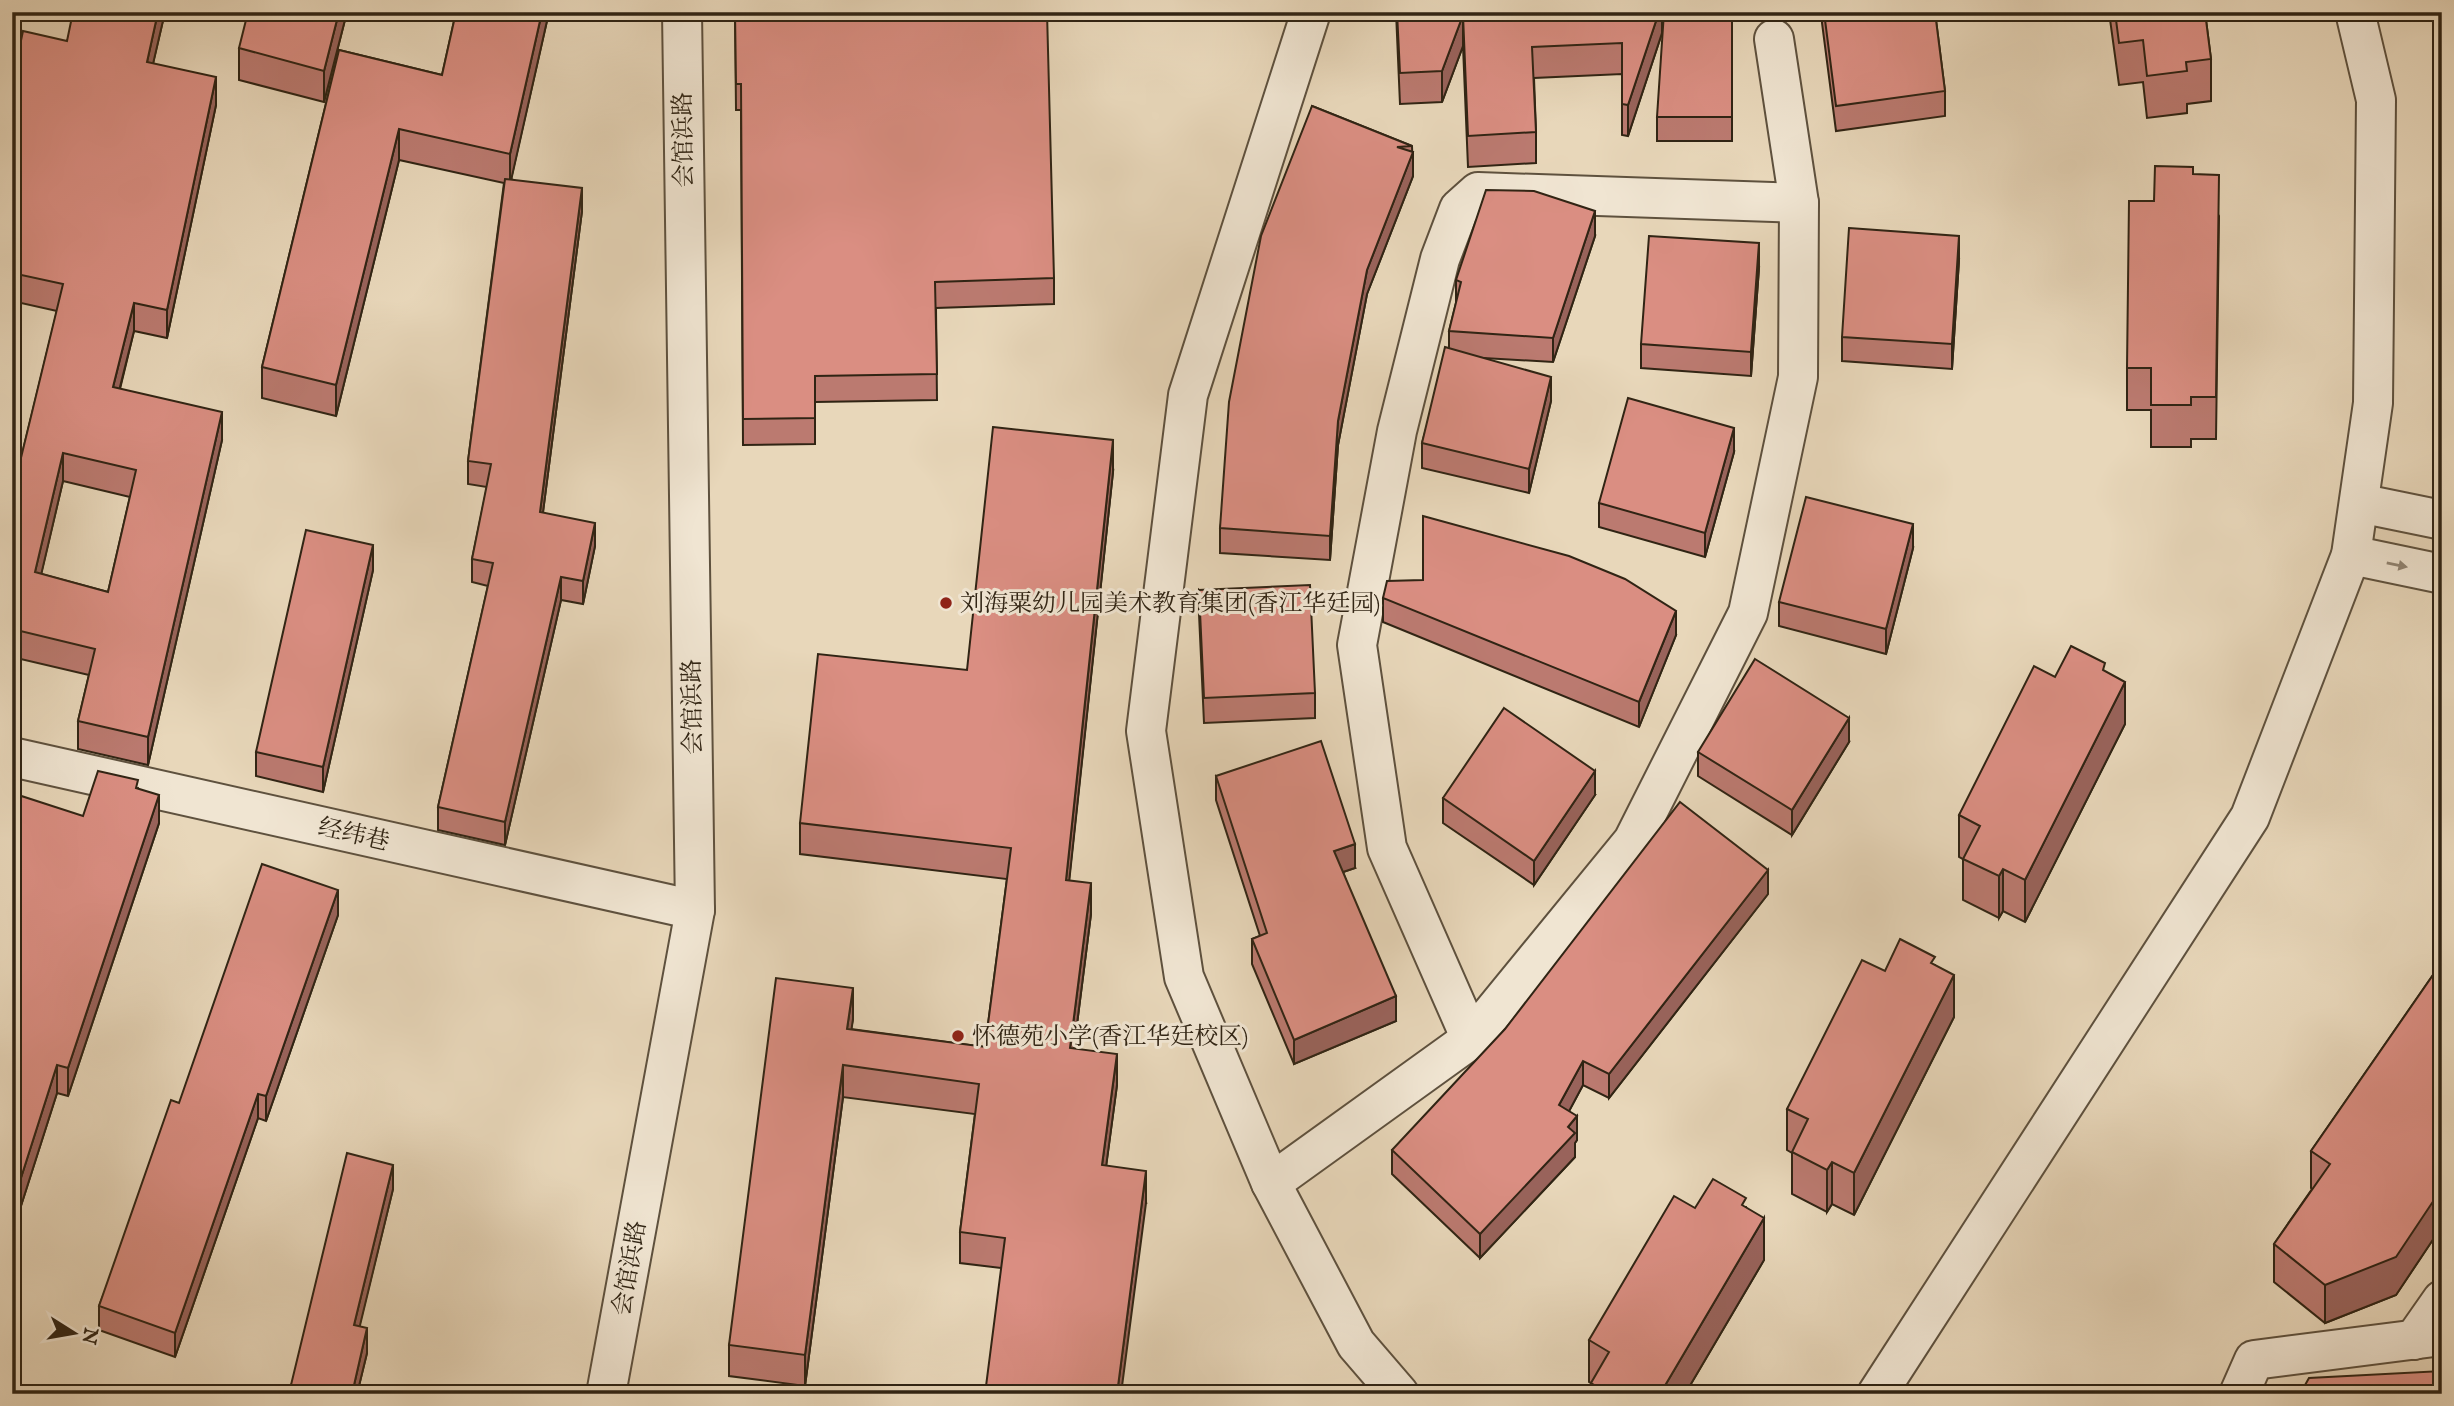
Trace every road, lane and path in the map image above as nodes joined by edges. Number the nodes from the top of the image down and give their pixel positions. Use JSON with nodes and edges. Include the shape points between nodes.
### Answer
{"nodes":[{"id":1,"x":682,"y":12,"type":"edge"},
{"id":2,"x":1311,"y":12,"type":"edge"},
{"id":3,"x":2355,"y":12,"type":"edge"},
{"id":4,"x":1774,"y":39,"type":"dead end"},
{"id":5,"x":1799,"y":203,"type":"junction"},
{"id":6,"x":2359,"y":503,"type":"junction"},
{"id":7,"x":2442,"y":520,"type":"edge"},
{"id":8,"x":2351,"y":555,"type":"junction"},
{"id":9,"x":2442,"y":574,"type":"edge"},
{"id":10,"x":12,"y":757,"type":"edge"},
{"id":11,"x":695,"y":911,"type":"junction"},
{"id":12,"x":1471,"y":1039,"type":"junction"},
{"id":13,"x":1271,"y":1183,"type":"junction"},
{"id":14,"x":2442,"y":1300,"type":"edge"},
{"id":15,"x":2428,"y":1338,"type":"edge"},
{"id":16,"x":606,"y":1394,"type":"edge"},
{"id":17,"x":1398,"y":1394,"type":"edge"},
{"id":18,"x":1877,"y":1394,"type":"edge"},
{"id":19,"x":2239,"y":1394,"type":"edge"}],
"edges":[{"from":1,"to":11,"type":"street","name":"会馆浜路"},
{"from":2,"to":13,"type":"street","via":[[1188,395],[1146,731],[1184,977]]},
{"from":3,"to":6,"type":"street","via":[[2376,100],[2373,403]]},
{"from":4,"to":5,"type":"street"},
{"from":5,"to":12,"type":"street","via":[[1798,377],[1748,612],[1633,841]]},
{"from":5,"to":12,"type":"street","via":[[1478,192],[1459,209],[1440,259],[1397,431],[1357,645],[1387,848]]},
{"from":6,"to":7,"type":"street"},
{"from":6,"to":8,"type":"street"},
{"from":8,"to":9,"type":"street","one_way":true},
{"from":8,"to":18,"type":"street","via":[[2249,817]]},
{"from":10,"to":11,"type":"street","name":"经纬巷"},
{"from":11,"to":16,"type":"street","name":"会馆浜路"},
{"from":12,"to":13,"type":"street"},
{"from":13,"to":17,"type":"street","via":[[1356,1344]]},
{"from":14,"to":15,"type":"street"},
{"from":15,"to":19,"type":"street","via":[[2254,1360]]}]}
